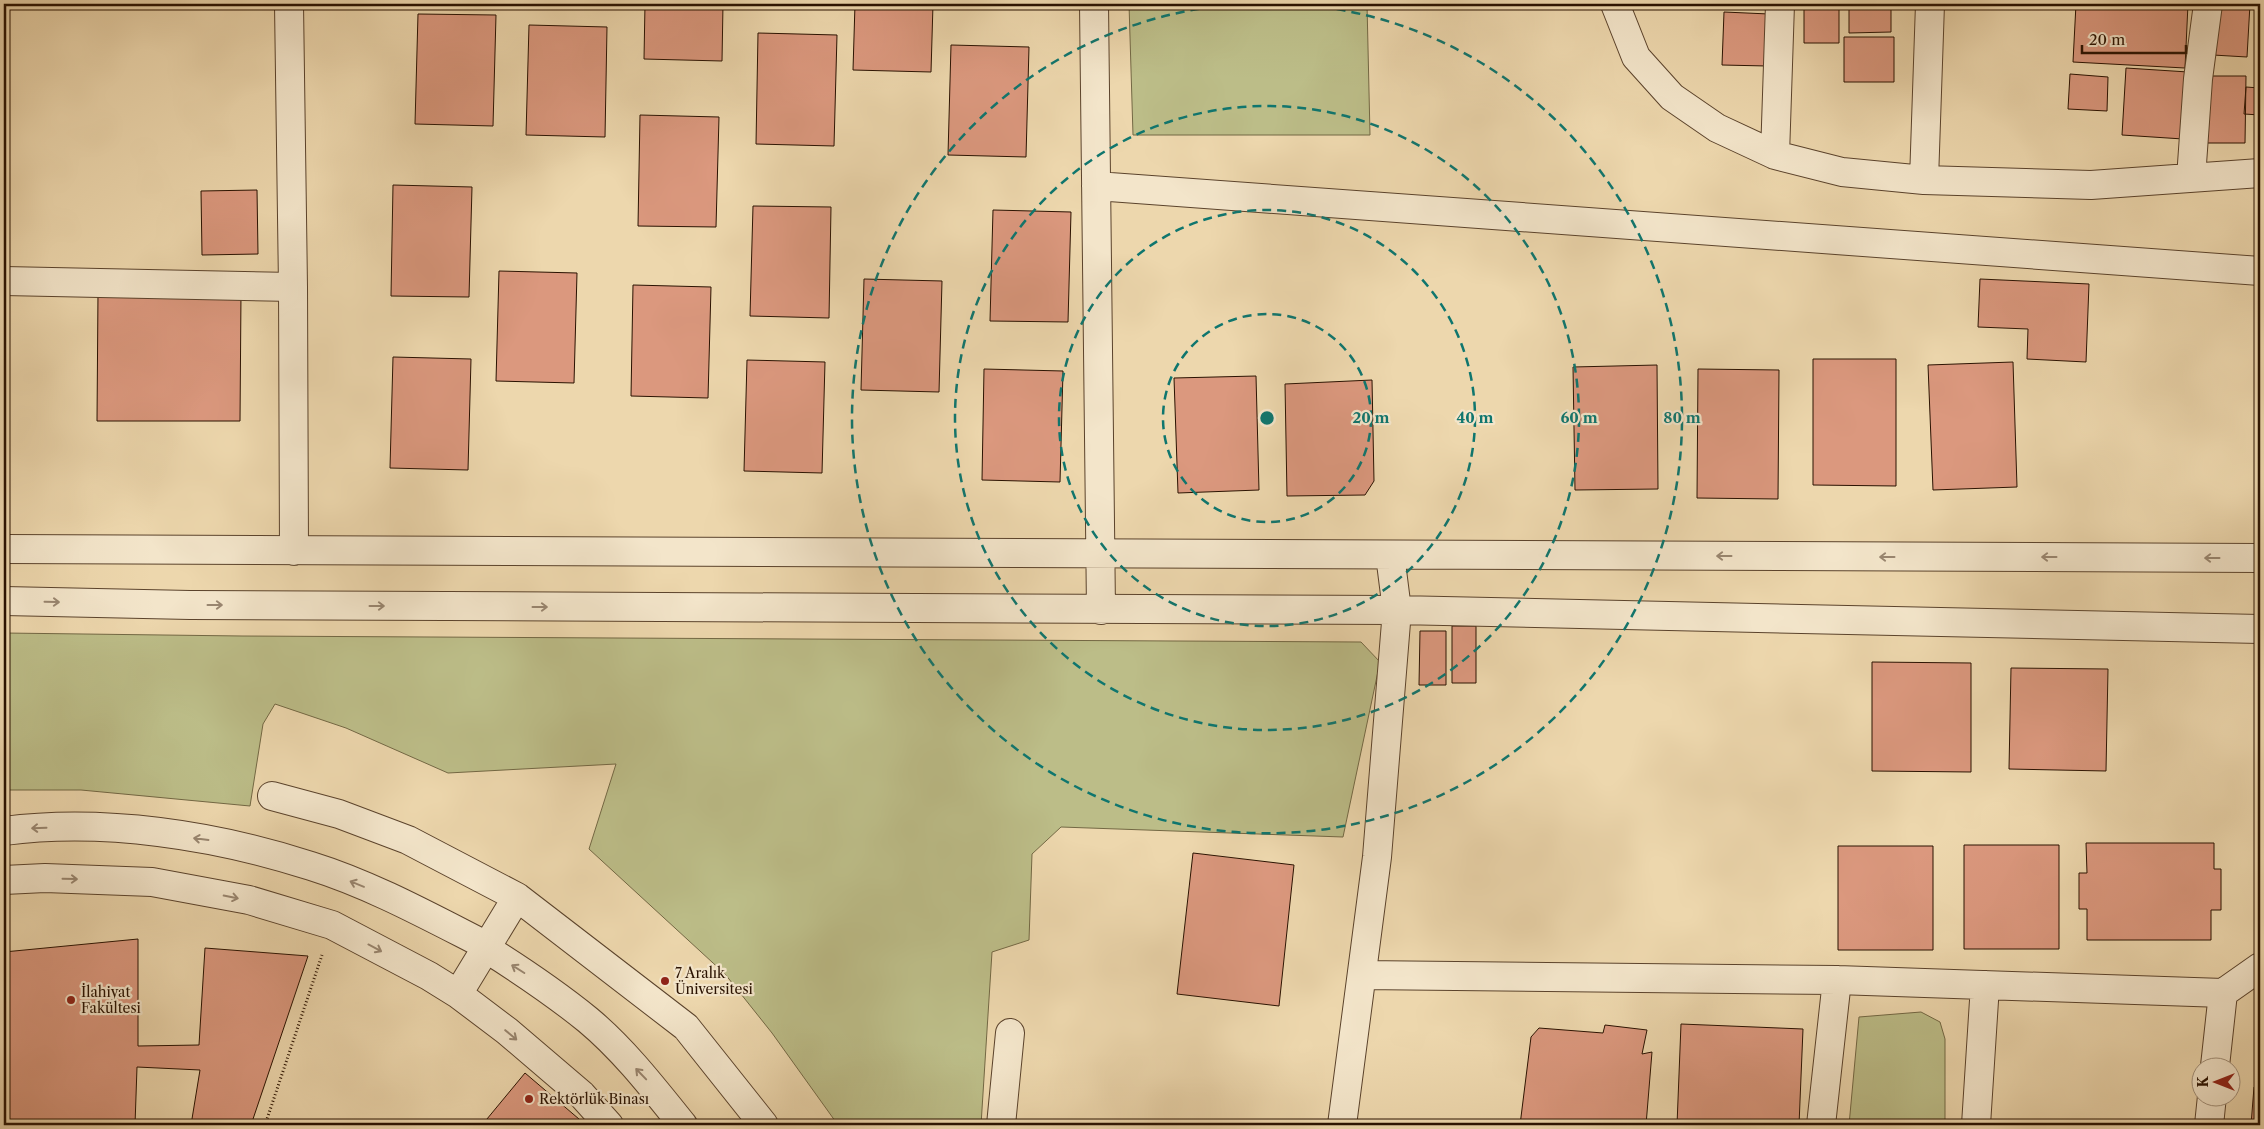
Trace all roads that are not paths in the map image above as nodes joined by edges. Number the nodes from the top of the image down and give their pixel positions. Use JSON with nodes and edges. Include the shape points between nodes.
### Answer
{"nodes":[{"id":1,"x":289,"y":4,"type":"edge"},
{"id":2,"x":1094,"y":4,"type":"edge"},
{"id":3,"x":1780,"y":4,"type":"edge"},
{"id":4,"x":1930,"y":4,"type":"edge"},
{"id":5,"x":2208,"y":4,"type":"edge"},
{"id":6,"x":1614,"y":8,"type":"edge"},
{"id":7,"x":1776,"y":156,"type":"junction"},
{"id":8,"x":2260,"y":173,"type":"edge"},
{"id":9,"x":2191,"y":178,"type":"junction"},
{"id":10,"x":1924,"y":180,"type":"junction"},
{"id":11,"x":1096,"y":186,"type":"junction"},
{"id":12,"x":2260,"y":271,"type":"edge"},
{"id":13,"x":4,"y":281,"type":"edge"},
{"id":14,"x":293,"y":287,"type":"junction"},
{"id":15,"x":4,"y":549,"type":"edge"},
{"id":16,"x":294,"y":551,"type":"junction"},
{"id":17,"x":1099,"y":554,"type":"junction"},
{"id":18,"x":1390,"y":555,"type":"junction"},
{"id":19,"x":2260,"y":558,"type":"edge"},
{"id":20,"x":4,"y":601,"type":"edge"},
{"id":21,"x":1101,"y":610,"type":"junction"},
{"id":22,"x":1398,"y":610,"type":"junction"},
{"id":23,"x":2260,"y":629,"type":"edge"},
{"id":24,"x":272,"y":796,"type":"dead end"},
{"id":25,"x":4,"y":832,"type":"edge"},
{"id":26,"x":4,"y":880,"type":"edge"},
{"id":27,"x":517,"y":897,"type":"junction"},
{"id":28,"x":486,"y":946,"type":"junction"},
{"id":29,"x":2260,"y":967,"type":"edge"},
{"id":30,"x":1362,"y":974,"type":"junction"},
{"id":31,"x":1837,"y":980,"type":"junction"},
{"id":32,"x":1985,"y":985,"type":"junction"},
{"id":33,"x":2223,"y":993,"type":"junction"},
{"id":34,"x":458,"y":994,"type":"junction"},
{"id":35,"x":1010,"y":1032,"type":"dead end"},
{"id":36,"x":2216,"y":1056,"type":"edge"},
{"id":37,"x":2211,"y":1106,"type":"edge"},
{"id":38,"x":609,"y":1125,"type":"edge"},
{"id":39,"x":683,"y":1125,"type":"edge"},
{"id":40,"x":764,"y":1125,"type":"edge"},
{"id":41,"x":1001,"y":1125,"type":"edge"},
{"id":42,"x":1342,"y":1125,"type":"edge"},
{"id":43,"x":1821,"y":1125,"type":"edge"},
{"id":44,"x":1976,"y":1125,"type":"edge"},
{"id":45,"x":2209,"y":1125,"type":"edge"}],
"edges":[{"from":1,"to":14,"type":"street"},
{"from":2,"to":11,"type":"street"},
{"from":3,"to":7,"type":"street"},
{"from":4,"to":10,"type":"street"},
{"from":5,"to":9,"type":"street","via":[[2198,78]]},
{"from":6,"to":7,"type":"street","via":[[1636,57],[1672,97],[1717,128]]},
{"from":7,"to":10,"type":"street","via":[[1842,172]]},
{"from":8,"to":9,"type":"street"},
{"from":9,"to":10,"type":"street","via":[[2091,185]]},
{"from":11,"to":12,"type":"street"},
{"from":11,"to":17,"type":"street"},
{"from":13,"to":14,"type":"street"},
{"from":14,"to":16,"type":"street"},
{"from":15,"to":16,"type":"street"},
{"from":16,"to":17,"type":"street"},
{"from":17,"to":18,"type":"street"},
{"from":17,"to":21,"type":"street"},
{"from":19,"to":18,"type":"street","one_way":true},
{"from":18,"to":22,"type":"street"},
{"from":20,"to":21,"type":"street","one_way":true},
{"from":21,"to":22,"type":"street"},
{"from":22,"to":23,"type":"street"},
{"from":22,"to":30,"type":"street","via":[[1377,857]]},
{"from":24,"to":27,"type":"street","via":[[339,814],[408,840]]},
{"from":28,"to":25,"type":"street","one_way":true,"via":[[402,902],[311,866],[218,841],[121,829],[73,827]]},
{"from":26,"to":34,"type":"street","one_way":true,"via":[[45,878],[152,882],[249,900],[332,925]]},
{"from":27,"to":28,"type":"street"},
{"from":27,"to":40,"type":"street","via":[[686,1027]]},
{"from":28,"to":34,"type":"street"},
{"from":39,"to":28,"type":"street","one_way":true,"via":[[647,1079],[589,1021],[533,978],[487,950]]},
{"from":29,"to":33,"type":"street"},
{"from":30,"to":31,"type":"street"},
{"from":30,"to":42,"type":"street"},
{"from":31,"to":32,"type":"street"},
{"from":31,"to":43,"type":"street"},
{"from":32,"to":33,"type":"street"},
{"from":32,"to":44,"type":"street"},
{"from":33,"to":36,"type":"street"},
{"from":34,"to":38,"type":"street","one_way":true,"via":[[582,1095]]},
{"from":35,"to":41,"type":"street"},
{"from":37,"to":45,"type":"street"}]}
